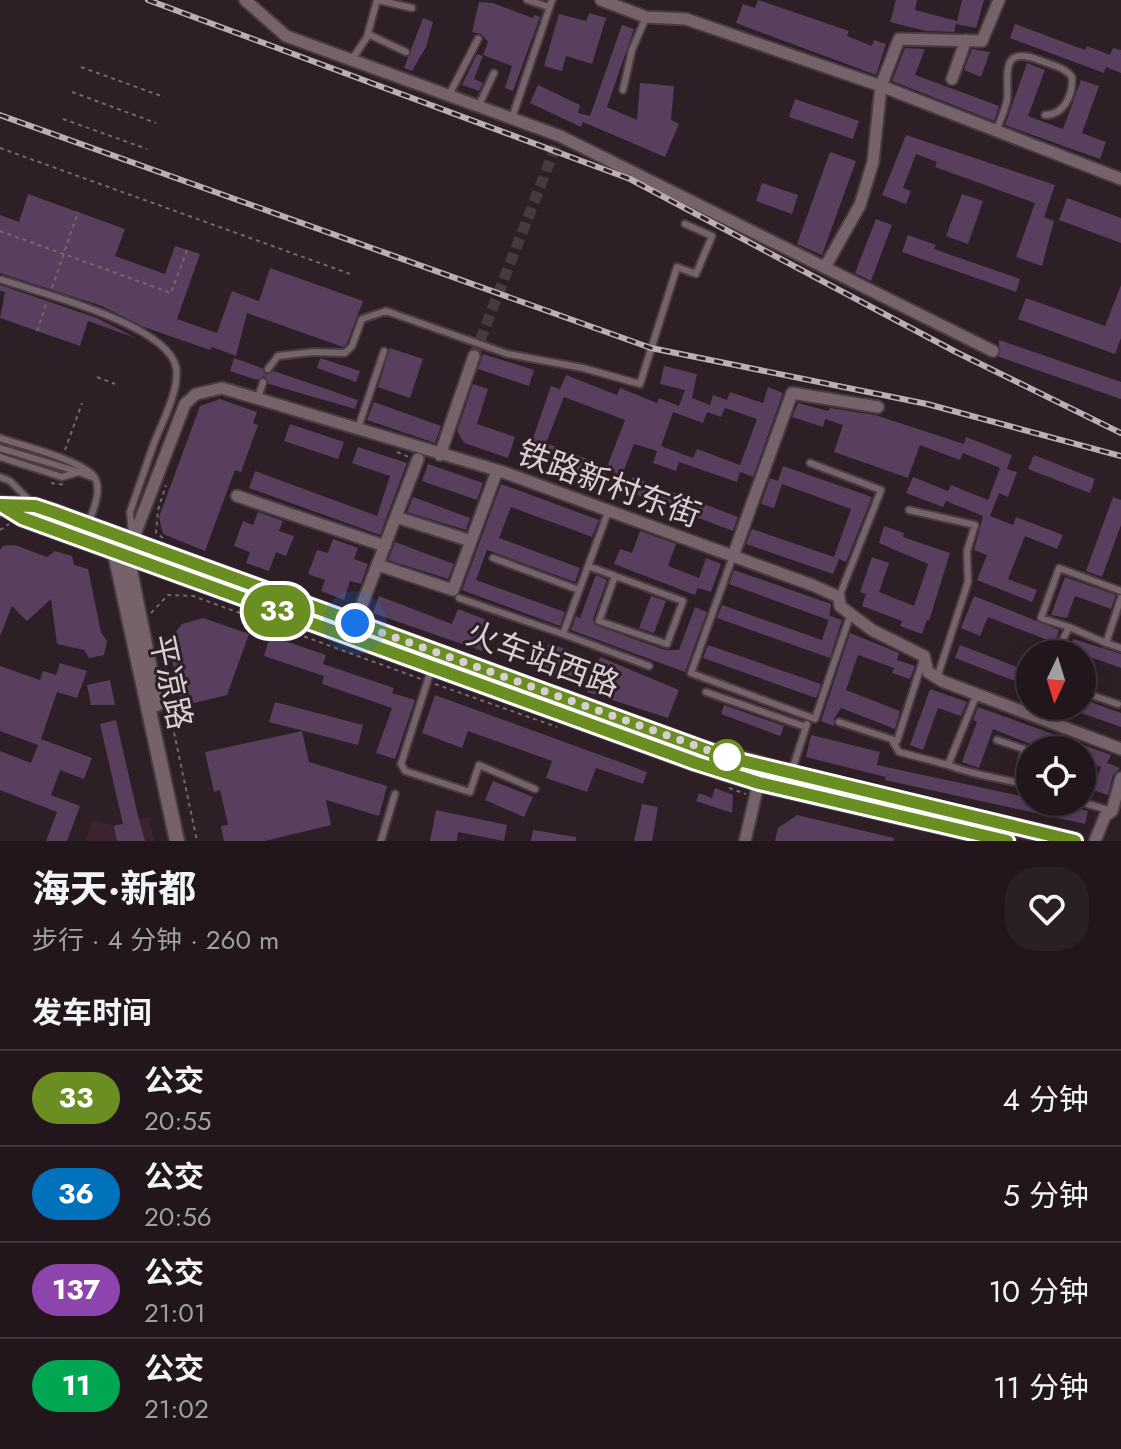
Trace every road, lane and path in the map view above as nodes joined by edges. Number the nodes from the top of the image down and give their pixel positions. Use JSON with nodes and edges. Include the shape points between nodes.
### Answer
{"nodes":[{"id":1,"x":245,"y":0,"type":"edge"},
{"id":2,"x":377,"y":0,"type":"edge"},
{"id":3,"x":527,"y":0,"type":"edge"},
{"id":4,"x":601,"y":0,"type":"edge"},
{"id":5,"x":999,"y":0,"type":"edge"},
{"id":6,"x":551,"y":4,"type":"edge"},
{"id":7,"x":412,"y":8,"type":"dead end"},
{"id":8,"x":646,"y":17,"type":"junction"},
{"id":9,"x":368,"y":34,"type":"junction"},
{"id":10,"x":478,"y":39,"type":"dead end"},
{"id":11,"x":966,"y":40,"type":"junction"},
{"id":12,"x":406,"y":52,"type":"dead end"},
{"id":13,"x":351,"y":61,"type":"junction"},
{"id":14,"x":81,"y":67,"type":"dead end"},
{"id":15,"x":494,"y":73,"type":"dead end"},
{"id":16,"x":952,"y":79,"type":"dead end"},
{"id":17,"x":881,"y":86,"type":"junction"},
{"id":18,"x":623,"y":90,"type":"dead end"},
{"id":19,"x":72,"y":92,"type":"dead end"},
{"id":20,"x":449,"y":95,"type":"junction"},
{"id":21,"x":164,"y":97,"type":"dead end"},
{"id":22,"x":478,"y":107,"type":"junction"},
{"id":23,"x":1045,"y":115,"type":"dead end"},
{"id":24,"x":63,"y":119,"type":"dead end"},
{"id":25,"x":511,"y":121,"type":"junction"},
{"id":26,"x":156,"y":123,"type":"dead end"},
{"id":27,"x":996,"y":131,"type":"junction"},
{"id":28,"x":0,"y":148,"type":"edge"},
{"id":29,"x":147,"y":149,"type":"dead end"},
{"id":30,"x":1121,"y":179,"type":"edge"},
{"id":31,"x":78,"y":212,"type":"dead end"},
{"id":32,"x":685,"y":224,"type":"dead end"},
{"id":33,"x":0,"y":231,"type":"edge"},
{"id":34,"x":187,"y":250,"type":"dead end"},
{"id":35,"x":64,"y":254,"type":"junction"},
{"id":36,"x":825,"y":267,"type":"junction"},
{"id":37,"x":353,"y":275,"type":"dead end"},
{"id":38,"x":0,"y":279,"type":"edge"},
{"id":39,"x":37,"y":331,"type":"dead end"},
{"id":40,"x":384,"y":351,"type":"dead end"},
{"id":41,"x":993,"y":351,"type":"dead end"},
{"id":42,"x":474,"y":356,"type":"tunnel mouth"},
{"id":43,"x":268,"y":369,"type":"dead end"},
{"id":44,"x":97,"y":377,"type":"dead end"},
{"id":45,"x":263,"y":382,"type":"dead end"},
{"id":46,"x":115,"y":384,"type":"dead end"},
{"id":47,"x":258,"y":398,"type":"junction"},
{"id":48,"x":82,"y":403,"type":"dead end"},
{"id":49,"x":878,"y":407,"type":"dead end"},
{"id":50,"x":357,"y":431,"type":"junction"},
{"id":51,"x":0,"y":438,"type":"edge"},
{"id":52,"x":0,"y":448,"type":"edge"},
{"id":53,"x":63,"y":455,"type":"dead end"},
{"id":54,"x":440,"y":455,"type":"junction"},
{"id":55,"x":0,"y":457,"type":"edge"},
{"id":56,"x":418,"y":459,"type":"dead end"},
{"id":57,"x":810,"y":463,"type":"dead end"},
{"id":58,"x":497,"y":471,"type":"junction"},
{"id":59,"x":79,"y":472,"type":"junction"},
{"id":60,"x":0,"y":477,"type":"edge"},
{"id":61,"x":95,"y":479,"type":"junction"},
{"id":62,"x":237,"y":496,"type":"dead end"},
{"id":63,"x":0,"y":505,"type":"edge"},
{"id":64,"x":35,"y":506,"type":"junction"},
{"id":65,"x":909,"y":510,"type":"dead end"},
{"id":66,"x":608,"y":512,"type":"junction"},
{"id":67,"x":396,"y":517,"type":"junction"},
{"id":68,"x":5,"y":526,"type":"dead end"},
{"id":69,"x":88,"y":526,"type":"junction"},
{"id":70,"x":0,"y":530,"type":"edge"},
{"id":71,"x":471,"y":541,"type":"junction"},
{"id":72,"x":121,"y":546,"type":"junction"},
{"id":73,"x":385,"y":546,"type":"junction"},
{"id":74,"x":733,"y":556,"type":"junction"},
{"id":75,"x":493,"y":558,"type":"dead end"},
{"id":76,"x":378,"y":565,"type":"junction"},
{"id":77,"x":588,"y":566,"type":"junction"},
{"id":78,"x":615,"y":576,"type":"junction"},
{"id":79,"x":579,"y":590,"type":"junction"},
{"id":80,"x":1121,"y":591,"type":"edge"},
{"id":81,"x":839,"y":597,"type":"junction"},
{"id":82,"x":459,"y":598,"type":"dead end"},
{"id":83,"x":1121,"y":598,"type":"edge"},
{"id":84,"x":850,"y":616,"type":"junction"},
{"id":85,"x":355,"y":623,"type":"junction"},
{"id":86,"x":151,"y":624,"type":"dead end"},
{"id":87,"x":1069,"y":627,"type":"junction"},
{"id":88,"x":563,"y":634,"type":"junction"},
{"id":89,"x":1063,"y":640,"type":"edge"},
{"id":90,"x":1106,"y":643,"type":"junction"},
{"id":91,"x":1121,"y":648,"type":"edge"},
{"id":92,"x":924,"y":656,"type":"junction"},
{"id":93,"x":649,"y":666,"type":"dead end"},
{"id":94,"x":430,"y":674,"type":"junction"},
{"id":95,"x":937,"y":678,"type":"junction"},
{"id":96,"x":706,"y":692,"type":"dead end"},
{"id":97,"x":976,"y":696,"type":"junction"},
{"id":98,"x":1096,"y":697,"type":"edge"},
{"id":99,"x":1118,"y":704,"type":"dead end"},
{"id":100,"x":1016,"y":706,"type":"edge"},
{"id":101,"x":168,"y":708,"type":"dead end"},
{"id":102,"x":809,"y":717,"type":"junction"},
{"id":103,"x":1056,"y":720,"type":"edge"},
{"id":104,"x":839,"y":722,"type":"dead end"},
{"id":105,"x":806,"y":727,"type":"junction"},
{"id":106,"x":562,"y":729,"type":"dead end"},
{"id":107,"x":891,"y":739,"type":"junction"},
{"id":108,"x":997,"y":740,"type":"dead end"},
{"id":109,"x":1016,"y":746,"type":"edge"},
{"id":110,"x":1121,"y":749,"type":"edge"},
{"id":111,"x":948,"y":765,"type":"junction"},
{"id":112,"x":791,"y":775,"type":"junction"},
{"id":113,"x":1121,"y":778,"type":"edge"},
{"id":114,"x":1016,"y":782,"type":"edge"},
{"id":115,"x":759,"y":783,"type":"junction"},
{"id":116,"x":725,"y":787,"type":"dead end"},
{"id":117,"x":535,"y":789,"type":"dead end"},
{"id":118,"x":395,"y":794,"type":"dead end"},
{"id":119,"x":1096,"y":806,"type":"edge"},
{"id":120,"x":1112,"y":811,"type":"junction"},
{"id":121,"x":177,"y":841,"type":"edge"},
{"id":122,"x":187,"y":841,"type":"edge"},
{"id":123,"x":197,"y":841,"type":"edge"},
{"id":124,"x":381,"y":841,"type":"edge"},
{"id":125,"x":745,"y":841,"type":"edge"},
{"id":126,"x":1007,"y":841,"type":"edge"},
{"id":127,"x":1075,"y":841,"type":"edge"},
{"id":128,"x":1095,"y":841,"type":"edge"}],
"edges":[{"from":1,"to":13,"type":"street","via":[[286,36]]},
{"from":2,"to":7,"type":"lane"},
{"from":2,"to":9,"type":"lane"},
{"from":3,"to":6,"type":"lane"},
{"from":4,"to":8,"type":"street"},
{"from":5,"to":11,"type":"street","via":[[982,41]]},
{"from":6,"to":25,"type":"lane"},
{"from":8,"to":17,"type":"street","via":[[686,19]]},
{"from":8,"to":18,"type":"lane"},
{"from":9,"to":12,"type":"lane"},
{"from":9,"to":13,"type":"lane"},
{"from":10,"to":20,"type":"lane"},
{"from":11,"to":16,"type":"street"},
{"from":11,"to":17,"type":"street","via":[[899,39]]},
{"from":13,"to":20,"type":"street"},
{"from":14,"to":21,"type":"path"},
{"from":15,"to":22,"type":"lane"},
{"from":17,"to":27,"type":"street"},
{"from":17,"to":36,"type":"street","via":[[873,162],[860,205]]},
{"from":19,"to":26,"type":"path"},
{"from":20,"to":22,"type":"street"},
{"from":22,"to":25,"type":"street"},
{"from":23,"to":27,"type":"lane","via":[[1063,109],[1072,77],[1027,56],[1020,58],[1007,66],[1007,99]]},
{"from":24,"to":29,"type":"path"},
{"from":25,"to":36,"type":"street"},
{"from":27,"to":30,"type":"street"},
{"from":28,"to":37,"type":"path"},
{"from":31,"to":35,"type":"path"},
{"from":32,"to":43,"type":"lane","via":[[712,236],[696,274],[677,267],[640,384],[508,354],[386,311],[362,319],[345,353],[278,356]]},
{"from":33,"to":35,"type":"path"},
{"from":34,"to":35,"type":"path","via":[[171,293]]},
{"from":35,"to":39,"type":"path"},
{"from":36,"to":41,"type":"street"},
{"from":38,"to":72,"type":"lane","bridge":true,"via":[[139,328],[172,355],[177,371]]},
{"from":40,"to":50,"type":"lane"},
{"from":42,"to":54,"type":"street"},
{"from":44,"to":46,"type":"path"},
{"from":45,"to":47,"type":"lane"},
{"from":47,"to":50,"type":"street","name":"铁路新村东街"},
{"from":47,"to":72,"type":"street","name":"铁路新村东街","via":[[222,388],[196,394],[185,404]]},
{"from":48,"to":53,"type":"path"},
{"from":49,"to":74,"type":"street","via":[[792,393]]},
{"from":50,"to":54,"type":"street","name":"铁路新村东街"},
{"from":51,"to":61,"type":"lane","via":[[84,468]]},
{"from":52,"to":59,"type":"lane"},
{"from":54,"to":58,"type":"street","name":"铁路新村东街"},
{"from":55,"to":59,"type":"lane","via":[[62,477]]},
{"from":56,"to":67,"type":"street"},
{"from":57,"to":81,"type":"lane","via":[[881,490]]},
{"from":58,"to":66,"type":"street","name":"铁路新村东街"},
{"from":58,"to":71,"type":"street"},
{"from":59,"to":61,"type":"lane"},
{"from":60,"to":64,"type":"lane"},
{"from":61,"to":69,"type":"lane","via":[[98,493]]},
{"from":62,"to":73,"type":"street"},
{"from":63,"to":64,"type":"main road","name":"火车站西路"},
{"from":63,"to":72,"type":"main road","name":"火车站西路","via":[[22,518]]},
{"from":64,"to":69,"type":"main road","name":"火车站西路"},
{"from":65,"to":95,"type":"lane","via":[[975,525],[967,551],[968,582]]},
{"from":66,"to":74,"type":"street","name":"铁路新村东街"},
{"from":66,"to":77,"type":"lane"},
{"from":67,"to":71,"type":"street"},
{"from":67,"to":73,"type":"street"},
{"from":68,"to":70,"type":"path"},
{"from":69,"to":72,"type":"main road","name":"火车站西路"},
{"from":71,"to":76,"type":"street","via":[[453,590]]},
{"from":72,"to":85,"type":"main road","name":"火车站西路"},
{"from":72,"to":94,"type":"main road","name":"火车站西路"},
{"from":72,"to":121,"type":"street","name":"平凉路"},
{"from":72,"to":122,"type":"street","name":"平凉路"},
{"from":73,"to":76,"type":"street"},
{"from":74,"to":81,"type":"street","name":"铁路新村东街"},
{"from":74,"to":102,"type":"lane","via":[[691,673]]},
{"from":75,"to":79,"type":"lane"},
{"from":76,"to":85,"type":"street"},
{"from":77,"to":78,"type":"lane"},
{"from":77,"to":79,"type":"lane"},
{"from":78,"to":78,"type":"lane","via":[[683,601],[667,644],[599,621]]},
{"from":79,"to":88,"type":"lane"},
{"from":80,"to":87,"type":"lane","via":[[1059,568],[1041,618]]},
{"from":81,"to":84,"type":"street"},
{"from":82,"to":88,"type":"lane"},
{"from":83,"to":90,"type":"lane"},
{"from":84,"to":92,"type":"street"},
{"from":84,"to":102,"type":"lane","via":[[815,719]]},
{"from":85,"to":115,"type":"main road","name":"火车站西路"},
{"from":86,"to":94,"type":"path","via":[[151,612],[168,595],[193,596]]},
{"from":87,"to":89,"type":"lane"},
{"from":87,"to":90,"type":"lane"},
{"from":88,"to":93,"type":"lane"},
{"from":90,"to":91,"type":"lane"},
{"from":92,"to":95,"type":"street","via":[[928,672]]},
{"from":92,"to":107,"type":"lane","via":[[897,741]]},
{"from":94,"to":106,"type":"path"},
{"from":94,"to":115,"type":"main road","name":"火车站西路"},
{"from":94,"to":117,"type":"lane","via":[[401,764],[405,771],[470,792],[479,765]]},
{"from":95,"to":97,"type":"street"},
{"from":96,"to":105,"type":"lane"},
{"from":97,"to":100,"type":"street"},
{"from":97,"to":111,"type":"lane"},
{"from":98,"to":99,"type":"lane"},
{"from":101,"to":123,"type":"path"},
{"from":102,"to":105,"type":"lane"},
{"from":103,"to":110,"type":"street"},
{"from":104,"to":107,"type":"lane"},
{"from":105,"to":112,"type":"lane"},
{"from":107,"to":111,"type":"lane","via":[[899,752]]},
{"from":108,"to":109,"type":"lane"},
{"from":111,"to":114,"type":"lane","via":[[981,778]]},
{"from":112,"to":115,"type":"main road","name":"火车站西路"},
{"from":112,"to":127,"type":"main road","name":"火车站西路"},
{"from":113,"to":120,"type":"street"},
{"from":115,"to":116,"type":"path"},
{"from":115,"to":125,"type":"street"},
{"from":115,"to":126,"type":"main road","name":"火车站西路"},
{"from":118,"to":124,"type":"lane"},
{"from":119,"to":120,"type":"lane"},
{"from":120,"to":128,"type":"street"}]}
